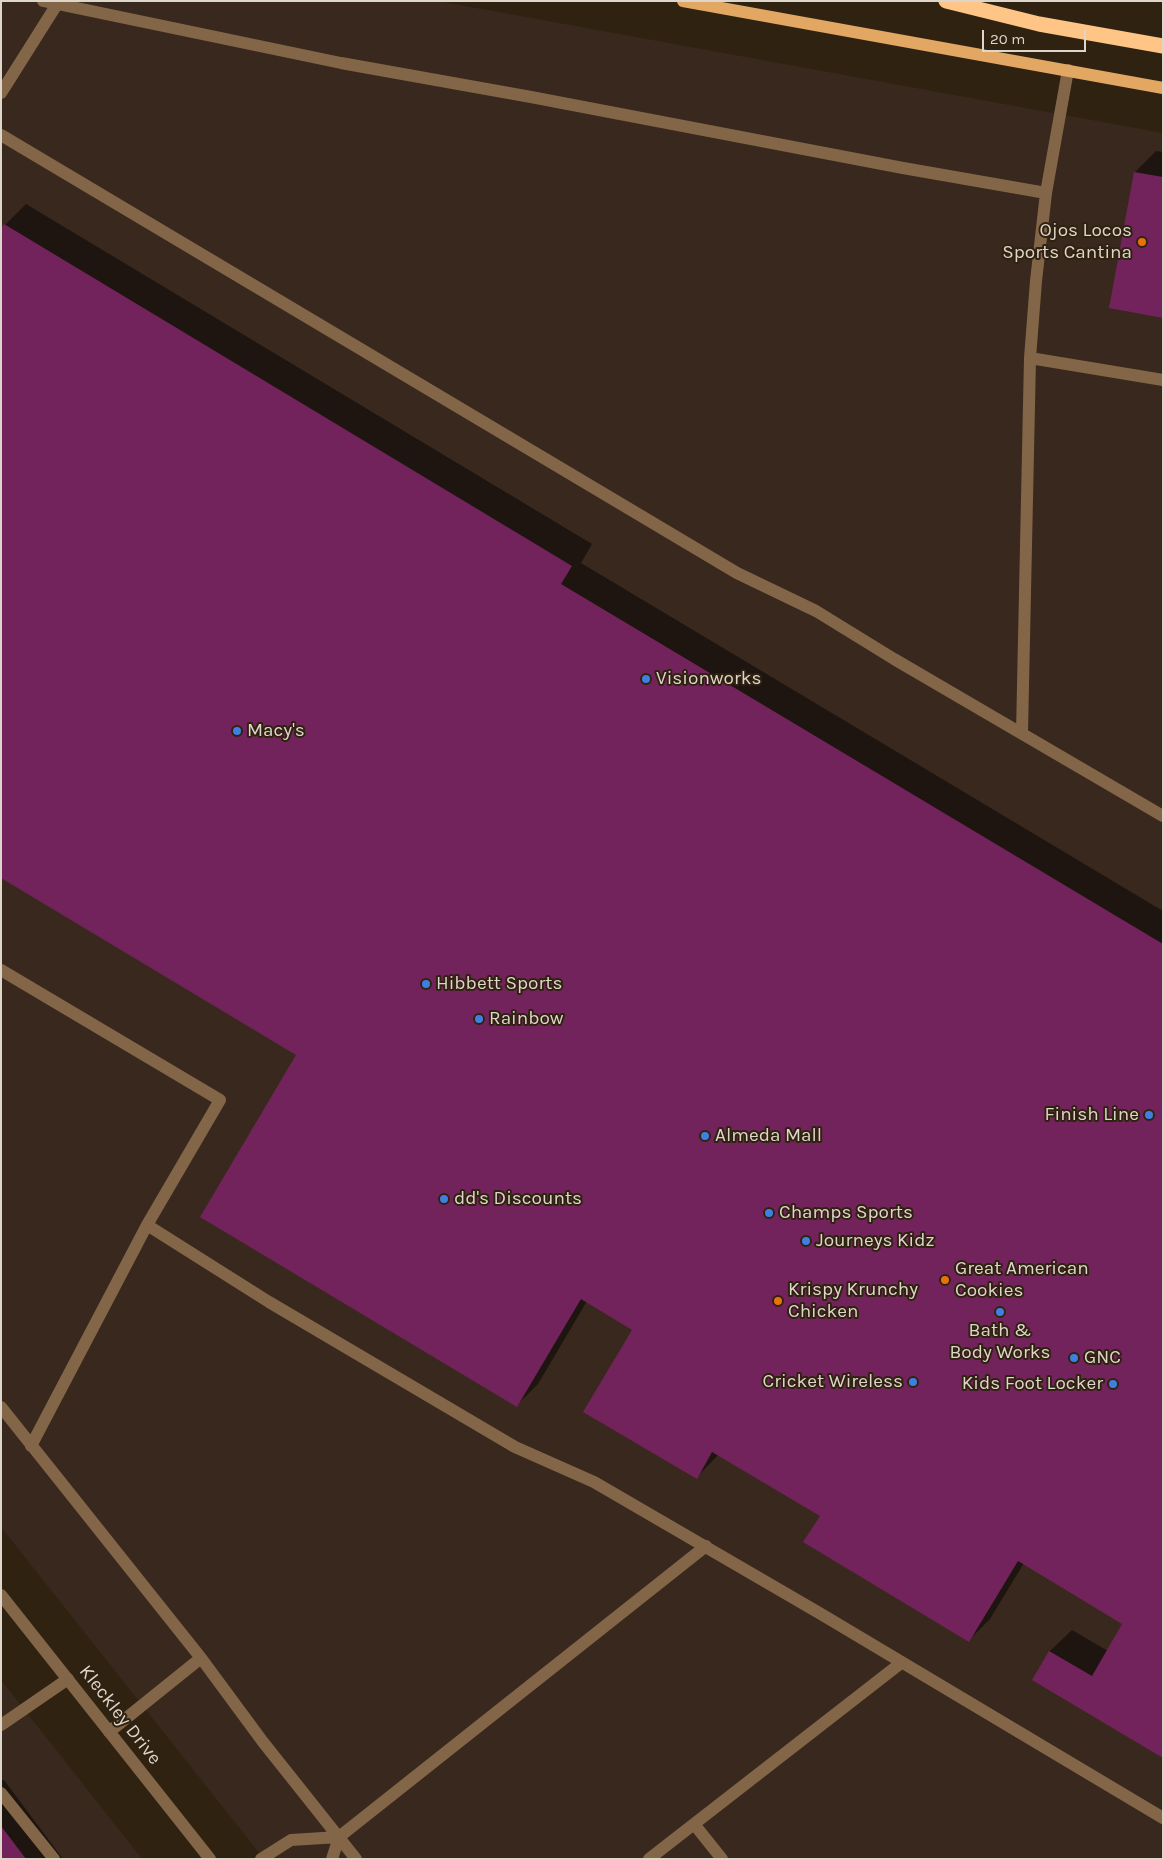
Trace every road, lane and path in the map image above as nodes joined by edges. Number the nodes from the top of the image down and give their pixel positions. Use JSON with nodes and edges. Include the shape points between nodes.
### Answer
{"nodes":[{"id":1,"x":43,"y":1,"type":"edge"},
{"id":2,"x":684,"y":1,"type":"edge"},
{"id":3,"x":946,"y":1,"type":"edge"},
{"id":4,"x":58,"y":2,"type":"edge"},
{"id":5,"x":1163,"y":46,"type":"edge"},
{"id":6,"x":1068,"y":70,"type":"junction"},
{"id":7,"x":1163,"y":88,"type":"edge"},
{"id":8,"x":1,"y":93,"type":"edge"},
{"id":9,"x":1,"y":135,"type":"edge"},
{"id":10,"x":1046,"y":192,"type":"junction"},
{"id":11,"x":1030,"y":358,"type":"junction"},
{"id":12,"x":1163,"y":380,"type":"edge"},
{"id":13,"x":1022,"y":733,"type":"junction"},
{"id":14,"x":1163,"y":816,"type":"edge"},
{"id":15,"x":1,"y":970,"type":"edge"},
{"id":16,"x":147,"y":1225,"type":"junction"},
{"id":17,"x":1,"y":1408,"type":"edge"},
{"id":18,"x":31,"y":1446,"type":"junction"},
{"id":19,"x":706,"y":1546,"type":"junction"},
{"id":20,"x":4,"y":1603,"type":"edge"},
{"id":21,"x":201,"y":1658,"type":"junction"},
{"id":22,"x":901,"y":1663,"type":"junction"},
{"id":23,"x":68,"y":1679,"type":"junction"},
{"id":24,"x":1,"y":1725,"type":"edge"},
{"id":25,"x":109,"y":1732,"type":"junction"},
{"id":26,"x":1,"y":1793,"type":"edge"},
{"id":27,"x":1163,"y":1818,"type":"edge"},
{"id":28,"x":694,"y":1824,"type":"junction"},
{"id":29,"x":339,"y":1837,"type":"junction"},
{"id":30,"x":54,"y":1859,"type":"edge"},
{"id":31,"x":210,"y":1859,"type":"edge"},
{"id":32,"x":261,"y":1859,"type":"edge"},
{"id":33,"x":332,"y":1859,"type":"edge"},
{"id":34,"x":356,"y":1859,"type":"edge"},
{"id":35,"x":649,"y":1859,"type":"edge"},
{"id":36,"x":722,"y":1859,"type":"edge"}],
"edges":[{"from":1,"to":4,"type":"street"},
{"from":2,"to":6,"type":"main road"},
{"from":3,"to":5,"type":"highway","via":[[1039,24]]},
{"from":4,"to":8,"type":"street"},
{"from":4,"to":10,"type":"street","via":[[340,63]]},
{"from":6,"to":7,"type":"main road"},
{"from":6,"to":10,"type":"street"},
{"from":9,"to":13,"type":"street","via":[[737,573],[816,611]]},
{"from":10,"to":11,"type":"street"},
{"from":11,"to":12,"type":"street"},
{"from":11,"to":13,"type":"street"},
{"from":13,"to":14,"type":"street"},
{"from":15,"to":16,"type":"street","via":[[220,1100]]},
{"from":16,"to":18,"type":"street"},
{"from":16,"to":19,"type":"street","via":[[269,1302],[515,1447],[594,1482]]},
{"from":17,"to":18,"type":"street"},
{"from":18,"to":21,"type":"street"},
{"from":19,"to":22,"type":"street"},
{"from":19,"to":29,"type":"street"},
{"from":20,"to":23,"type":"street","name":"Kleckley Drive"},
{"from":21,"to":25,"type":"street"},
{"from":21,"to":29,"type":"street"},
{"from":22,"to":27,"type":"street"},
{"from":22,"to":28,"type":"street"},
{"from":23,"to":24,"type":"street"},
{"from":23,"to":25,"type":"street","name":"Kleckley Drive"},
{"from":25,"to":31,"type":"street","name":"Kleckley Drive"},
{"from":26,"to":30,"type":"street"},
{"from":28,"to":35,"type":"street"},
{"from":28,"to":36,"type":"street"},
{"from":29,"to":32,"type":"street","via":[[291,1840]]},
{"from":29,"to":33,"type":"street"},
{"from":29,"to":34,"type":"street"}]}
